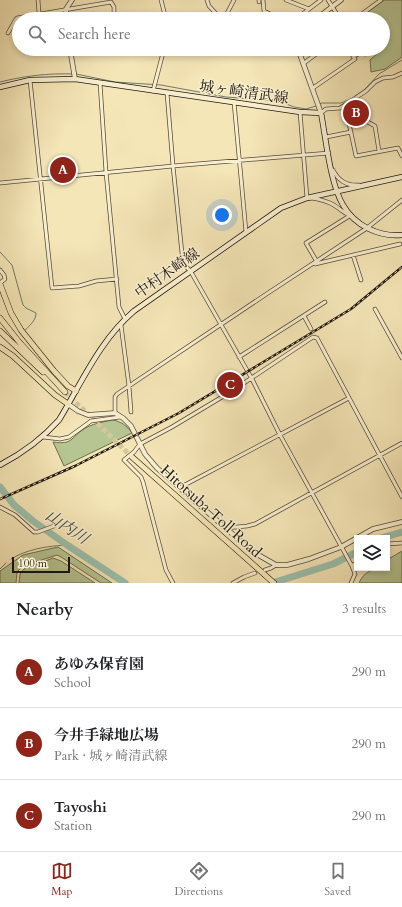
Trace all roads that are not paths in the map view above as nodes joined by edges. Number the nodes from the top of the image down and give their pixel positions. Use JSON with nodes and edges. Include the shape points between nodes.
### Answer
{"nodes":[{"id":1,"x":38,"y":0,"type":"edge"},
{"id":2,"x":72,"y":0,"type":"edge"},
{"id":3,"x":161,"y":0,"type":"edge"},
{"id":4,"x":206,"y":0,"type":"edge"},
{"id":5,"x":234,"y":0,"type":"edge"},
{"id":6,"x":263,"y":0,"type":"edge"},
{"id":7,"x":286,"y":0,"type":"edge"},
{"id":8,"x":321,"y":0,"type":"edge"},
{"id":9,"x":328,"y":0,"type":"edge"},
{"id":10,"x":341,"y":0,"type":"edge"},
{"id":11,"x":381,"y":0,"type":"edge"},
{"id":12,"x":332,"y":7,"type":"junction"},
{"id":13,"x":66,"y":9,"type":"junction"},
{"id":14,"x":309,"y":9,"type":"junction"},
{"id":15,"x":39,"y":12,"type":"edge"},
{"id":16,"x":46,"y":12,"type":"edge"},
{"id":17,"x":114,"y":12,"type":"edge"},
{"id":18,"x":164,"y":12,"type":"edge"},
{"id":19,"x":215,"y":12,"type":"edge"},
{"id":20,"x":227,"y":12,"type":"edge"},
{"id":21,"x":266,"y":12,"type":"edge"},
{"id":22,"x":305,"y":12,"type":"edge"},
{"id":23,"x":325,"y":12,"type":"edge"},
{"id":24,"x":335,"y":12,"type":"edge"},
{"id":25,"x":365,"y":12,"type":"edge"},
{"id":26,"x":12,"y":28,"type":"edge"},
{"id":27,"x":8,"y":33,"type":"dead end"},
{"id":28,"x":71,"y":56,"type":"edge"},
{"id":29,"x":162,"y":56,"type":"edge"},
{"id":30,"x":301,"y":56,"type":"edge"},
{"id":31,"x":314,"y":56,"type":"edge"},
{"id":32,"x":353,"y":57,"type":"edge"},
{"id":33,"x":304,"y":63,"type":"junction"},
{"id":34,"x":402,"y":73,"type":"edge"},
{"id":35,"x":74,"y":78,"type":"junction"},
{"id":36,"x":30,"y":80,"type":"junction"},
{"id":37,"x":100,"y":83,"type":"junction"},
{"id":38,"x":0,"y":86,"type":"edge"},
{"id":39,"x":313,"y":88,"type":"junction"},
{"id":40,"x":153,"y":89,"type":"junction"},
{"id":41,"x":167,"y":93,"type":"junction"},
{"id":42,"x":234,"y":102,"type":"junction"},
{"id":43,"x":346,"y":105,"type":"junction"},
{"id":44,"x":319,"y":108,"type":"junction"},
{"id":45,"x":300,"y":112,"type":"junction"},
{"id":46,"x":348,"y":121,"type":"junction"},
{"id":47,"x":351,"y":132,"type":"junction"},
{"id":48,"x":326,"y":137,"type":"junction"},
{"id":49,"x":379,"y":151,"type":"junction"},
{"id":50,"x":329,"y":153,"type":"junction"},
{"id":51,"x":303,"y":155,"type":"junction"},
{"id":52,"x":402,"y":156,"type":"edge"},
{"id":53,"x":239,"y":160,"type":"junction"},
{"id":54,"x":172,"y":166,"type":"junction"},
{"id":55,"x":332,"y":169,"type":"junction"},
{"id":56,"x":106,"y":172,"type":"junction"},
{"id":57,"x":402,"y":176,"type":"edge"},
{"id":58,"x":40,"y":180,"type":"junction"},
{"id":59,"x":0,"y":183,"type":"edge"},
{"id":60,"x":368,"y":185,"type":"junction"},
{"id":61,"x":337,"y":192,"type":"junction"},
{"id":62,"x":307,"y":198,"type":"junction"},
{"id":63,"x":402,"y":200,"type":"edge"},
{"id":64,"x":351,"y":216,"type":"junction"},
{"id":65,"x":367,"y":228,"type":"junction"},
{"id":66,"x":246,"y":232,"type":"junction"},
{"id":67,"x":402,"y":235,"type":"edge"},
{"id":68,"x":400,"y":244,"type":"dead end"},
{"id":69,"x":353,"y":255,"type":"junction"},
{"id":70,"x":317,"y":262,"type":"junction"},
{"id":71,"x":314,"y":264,"type":"junction"},
{"id":72,"x":0,"y":270,"type":"edge"},
{"id":73,"x":191,"y":272,"type":"junction"},
{"id":74,"x":117,"y":279,"type":"junction"},
{"id":75,"x":361,"y":280,"type":"dead end"},
{"id":76,"x":0,"y":283,"type":"edge"},
{"id":77,"x":325,"y":302,"type":"dead end"},
{"id":78,"x":376,"y":309,"type":"dead end"},
{"id":79,"x":0,"y":314,"type":"edge"},
{"id":80,"x":304,"y":316,"type":"junction"},
{"id":81,"x":0,"y":318,"type":"edge"},
{"id":82,"x":125,"y":319,"type":"junction"},
{"id":83,"x":120,"y":323,"type":"junction"},
{"id":84,"x":221,"y":325,"type":"junction"},
{"id":85,"x":311,"y":329,"type":"dead end"},
{"id":86,"x":0,"y":331,"type":"edge"},
{"id":87,"x":20,"y":343,"type":"junction"},
{"id":88,"x":0,"y":347,"type":"edge"},
{"id":89,"x":239,"y":357,"type":"junction"},
{"id":90,"x":402,"y":358,"type":"edge"},
{"id":91,"x":252,"y":379,"type":"junction"},
{"id":92,"x":129,"y":386,"type":"junction"},
{"id":93,"x":76,"y":391,"type":"junction"},
{"id":94,"x":349,"y":398,"type":"junction"},
{"id":95,"x":68,"y":404,"type":"junction"},
{"id":96,"x":131,"y":412,"type":"dead end"},
{"id":97,"x":115,"y":413,"type":"junction"},
{"id":98,"x":124,"y":418,"type":"junction"},
{"id":99,"x":280,"y":435,"type":"junction"},
{"id":100,"x":43,"y":437,"type":"junction"},
{"id":101,"x":402,"y":443,"type":"edge"},
{"id":102,"x":140,"y":444,"type":"junction"},
{"id":103,"x":380,"y":456,"type":"junction"},
{"id":104,"x":132,"y":457,"type":"tunnel mouth"},
{"id":105,"x":0,"y":464,"type":"edge"},
{"id":106,"x":179,"y":488,"type":"junction"},
{"id":107,"x":312,"y":492,"type":"junction"},
{"id":108,"x":402,"y":497,"type":"edge"},
{"id":109,"x":0,"y":507,"type":"edge"},
{"id":110,"x":402,"y":522,"type":"edge"},
{"id":111,"x":54,"y":526,"type":"dead end"},
{"id":112,"x":226,"y":528,"type":"junction"},
{"id":113,"x":390,"y":544,"type":"edge"},
{"id":114,"x":402,"y":544,"type":"edge"},
{"id":115,"x":342,"y":549,"type":"junction"},
{"id":116,"x":276,"y":564,"type":"junction"},
{"id":117,"x":354,"y":564,"type":"edge"},
{"id":118,"x":351,"y":565,"type":"junction"},
{"id":119,"x":265,"y":572,"type":"junction"},
{"id":120,"x":255,"y":573,"type":"dead end"},
{"id":121,"x":173,"y":583,"type":"edge"},
{"id":122,"x":233,"y":583,"type":"edge"},
{"id":123,"x":274,"y":583,"type":"edge"},
{"id":124,"x":352,"y":583,"type":"edge"}],
"edges":[{"from":1,"to":15,"type":"street"},
{"from":2,"to":13,"type":"street"},
{"from":3,"to":18,"type":"street"},
{"from":4,"to":19,"type":"street"},
{"from":5,"to":20,"type":"street"},
{"from":6,"to":21,"type":"street"},
{"from":7,"to":14,"type":"street"},
{"from":8,"to":14,"type":"street"},
{"from":9,"to":12,"type":"street"},
{"from":10,"to":12,"type":"street"},
{"from":11,"to":25,"type":"street"},
{"from":12,"to":23,"type":"street"},
{"from":12,"to":24,"type":"street"},
{"from":13,"to":16,"type":"street"},
{"from":13,"to":17,"type":"street","via":[[111,2]]},
{"from":14,"to":22,"type":"street"},
{"from":26,"to":27,"type":"street"},
{"from":28,"to":35,"type":"street"},
{"from":29,"to":40,"type":"street"},
{"from":30,"to":33,"type":"street"},
{"from":31,"to":33,"type":"street"},
{"from":32,"to":39,"type":"street","via":[[355,59]]},
{"from":33,"to":39,"type":"street"},
{"from":34,"to":43,"type":"street","via":[[375,82]]},
{"from":35,"to":36,"type":"main road","name":"城ヶ崎清武線"},
{"from":35,"to":37,"type":"main road","name":"城ヶ崎清武線"},
{"from":36,"to":38,"type":"main road","name":"城ヶ崎清武線"},
{"from":36,"to":58,"type":"street"},
{"from":37,"to":40,"type":"main road","name":"城ヶ崎清武線"},
{"from":37,"to":56,"type":"street"},
{"from":39,"to":44,"type":"street"},
{"from":40,"to":41,"type":"main road","name":"城ヶ崎清武線"},
{"from":41,"to":42,"type":"main road","name":"城ヶ崎清武線"},
{"from":41,"to":54,"type":"street"},
{"from":42,"to":45,"type":"main road","name":"城ヶ崎清武線"},
{"from":42,"to":53,"type":"street"},
{"from":43,"to":44,"type":"street","via":[[333,109]]},
{"from":43,"to":46,"type":"street"},
{"from":44,"to":45,"type":"main road","name":"城ヶ崎清武線"},
{"from":44,"to":48,"type":"main road"},
{"from":45,"to":51,"type":"street"},
{"from":46,"to":47,"type":"street"},
{"from":46,"to":49,"type":"street","via":[[362,119],[375,126]]},
{"from":47,"to":48,"type":"street"},
{"from":47,"to":49,"type":"street","via":[[356,156]]},
{"from":48,"to":50,"type":"main road"},
{"from":49,"to":52,"type":"street","via":[[398,148]]},
{"from":50,"to":51,"type":"street"},
{"from":50,"to":55,"type":"main road"},
{"from":51,"to":53,"type":"street"},
{"from":51,"to":62,"type":"street"},
{"from":53,"to":54,"type":"street"},
{"from":53,"to":66,"type":"street"},
{"from":54,"to":56,"type":"street"},
{"from":54,"to":73,"type":"street","via":[[183,263]]},
{"from":55,"to":60,"type":"street","via":[[344,182]]},
{"from":55,"to":61,"type":"main road"},
{"from":56,"to":58,"type":"street"},
{"from":56,"to":74,"type":"street"},
{"from":57,"to":60,"type":"main road","name":"中村木崎線"},
{"from":58,"to":59,"type":"street"},
{"from":58,"to":74,"type":"street","via":[[52,288]]},
{"from":60,"to":61,"type":"main road","name":"中村木崎線"},
{"from":61,"to":62,"type":"main road","name":"中村木崎線"},
{"from":61,"to":64,"type":"main road"},
{"from":62,"to":64,"type":"street","via":[[331,204]]},
{"from":62,"to":66,"type":"main road","name":"中村木崎線","via":[[281,208]]},
{"from":63,"to":65,"type":"street"},
{"from":64,"to":65,"type":"main road"},
{"from":64,"to":70,"type":"street","via":[[306,244]]},
{"from":65,"to":67,"type":"main road","via":[[391,236]]},
{"from":65,"to":70,"type":"street"},
{"from":66,"to":73,"type":"main road","name":"中村木崎線"},
{"from":68,"to":69,"type":"street"},
{"from":69,"to":71,"type":"street"},
{"from":69,"to":75,"type":"street"},
{"from":70,"to":71,"type":"street"},
{"from":71,"to":84,"type":"street"},
{"from":72,"to":76,"type":"street","via":[[5,279]]},
{"from":73,"to":82,"type":"main road","name":"中村木崎線"},
{"from":73,"to":84,"type":"street"},
{"from":74,"to":82,"type":"street","via":[[119,306]]},
{"from":76,"to":93,"type":"main road","via":[[11,314],[21,330],[54,371]]},
{"from":77,"to":80,"type":"street"},
{"from":78,"to":90,"type":"street"},
{"from":79,"to":87,"type":"main road"},
{"from":80,"to":85,"type":"street"},
{"from":80,"to":89,"type":"street"},
{"from":81,"to":87,"type":"main road"},
{"from":82,"to":83,"type":"main road","name":"中村木崎線"},
{"from":83,"to":92,"type":"street"},
{"from":83,"to":93,"type":"main road","name":"中村木崎線","via":[[103,344]]},
{"from":84,"to":89,"type":"street"},
{"from":84,"to":92,"type":"street"},
{"from":86,"to":87,"type":"main road","via":[[65,392]]},
{"from":88,"to":95,"type":"main road"},
{"from":89,"to":91,"type":"street"},
{"from":91,"to":94,"type":"street","via":[[315,336]]},
{"from":91,"to":99,"type":"street"},
{"from":91,"to":102,"type":"street"},
{"from":92,"to":96,"type":"street"},
{"from":92,"to":97,"type":"street","via":[[115,397]]},
{"from":93,"to":95,"type":"main road","name":"中村木崎線"},
{"from":94,"to":99,"type":"street"},
{"from":94,"to":103,"type":"street"},
{"from":95,"to":97,"type":"street","via":[[88,415]]},
{"from":95,"to":100,"type":"main road","name":"中村木崎線","via":[[59,420]]},
{"from":97,"to":98,"type":"street"},
{"from":98,"to":100,"type":"street","via":[[91,421],[70,437]]},
{"from":98,"to":102,"type":"street"},
{"from":99,"to":106,"type":"street"},
{"from":99,"to":107,"type":"street"},
{"from":100,"to":105,"type":"main road","name":"中村木崎線"},
{"from":101,"to":103,"type":"street"},
{"from":102,"to":106,"type":"street","via":[[157,468]]},
{"from":102,"to":121,"type":"street","via":[[124,460],[143,482],[166,570]]},
{"from":103,"to":107,"type":"street"},
{"from":103,"to":108,"type":"street"},
{"from":104,"to":119,"type":"main road","name":"Hitotsuba Toll Road"},
{"from":106,"to":112,"type":"street"},
{"from":107,"to":112,"type":"street","via":[[255,524]]},
{"from":107,"to":115,"type":"street"},
{"from":109,"to":111,"type":"street","via":[[15,515],[32,531],[38,532]]},
{"from":110,"to":115,"type":"street","via":[[373,529]]},
{"from":112,"to":116,"type":"street","via":[[254,552]]},
{"from":113,"to":114,"type":"street"},
{"from":115,"to":116,"type":"street","via":[[297,563]]},
{"from":115,"to":118,"type":"street"},
{"from":116,"to":119,"type":"street"},
{"from":117,"to":118,"type":"street"},
{"from":118,"to":124,"type":"street","via":[[355,574]]},
{"from":119,"to":123,"type":"main road","name":"Hitotsuba Toll Road"},
{"from":120,"to":122,"type":"street"}]}
